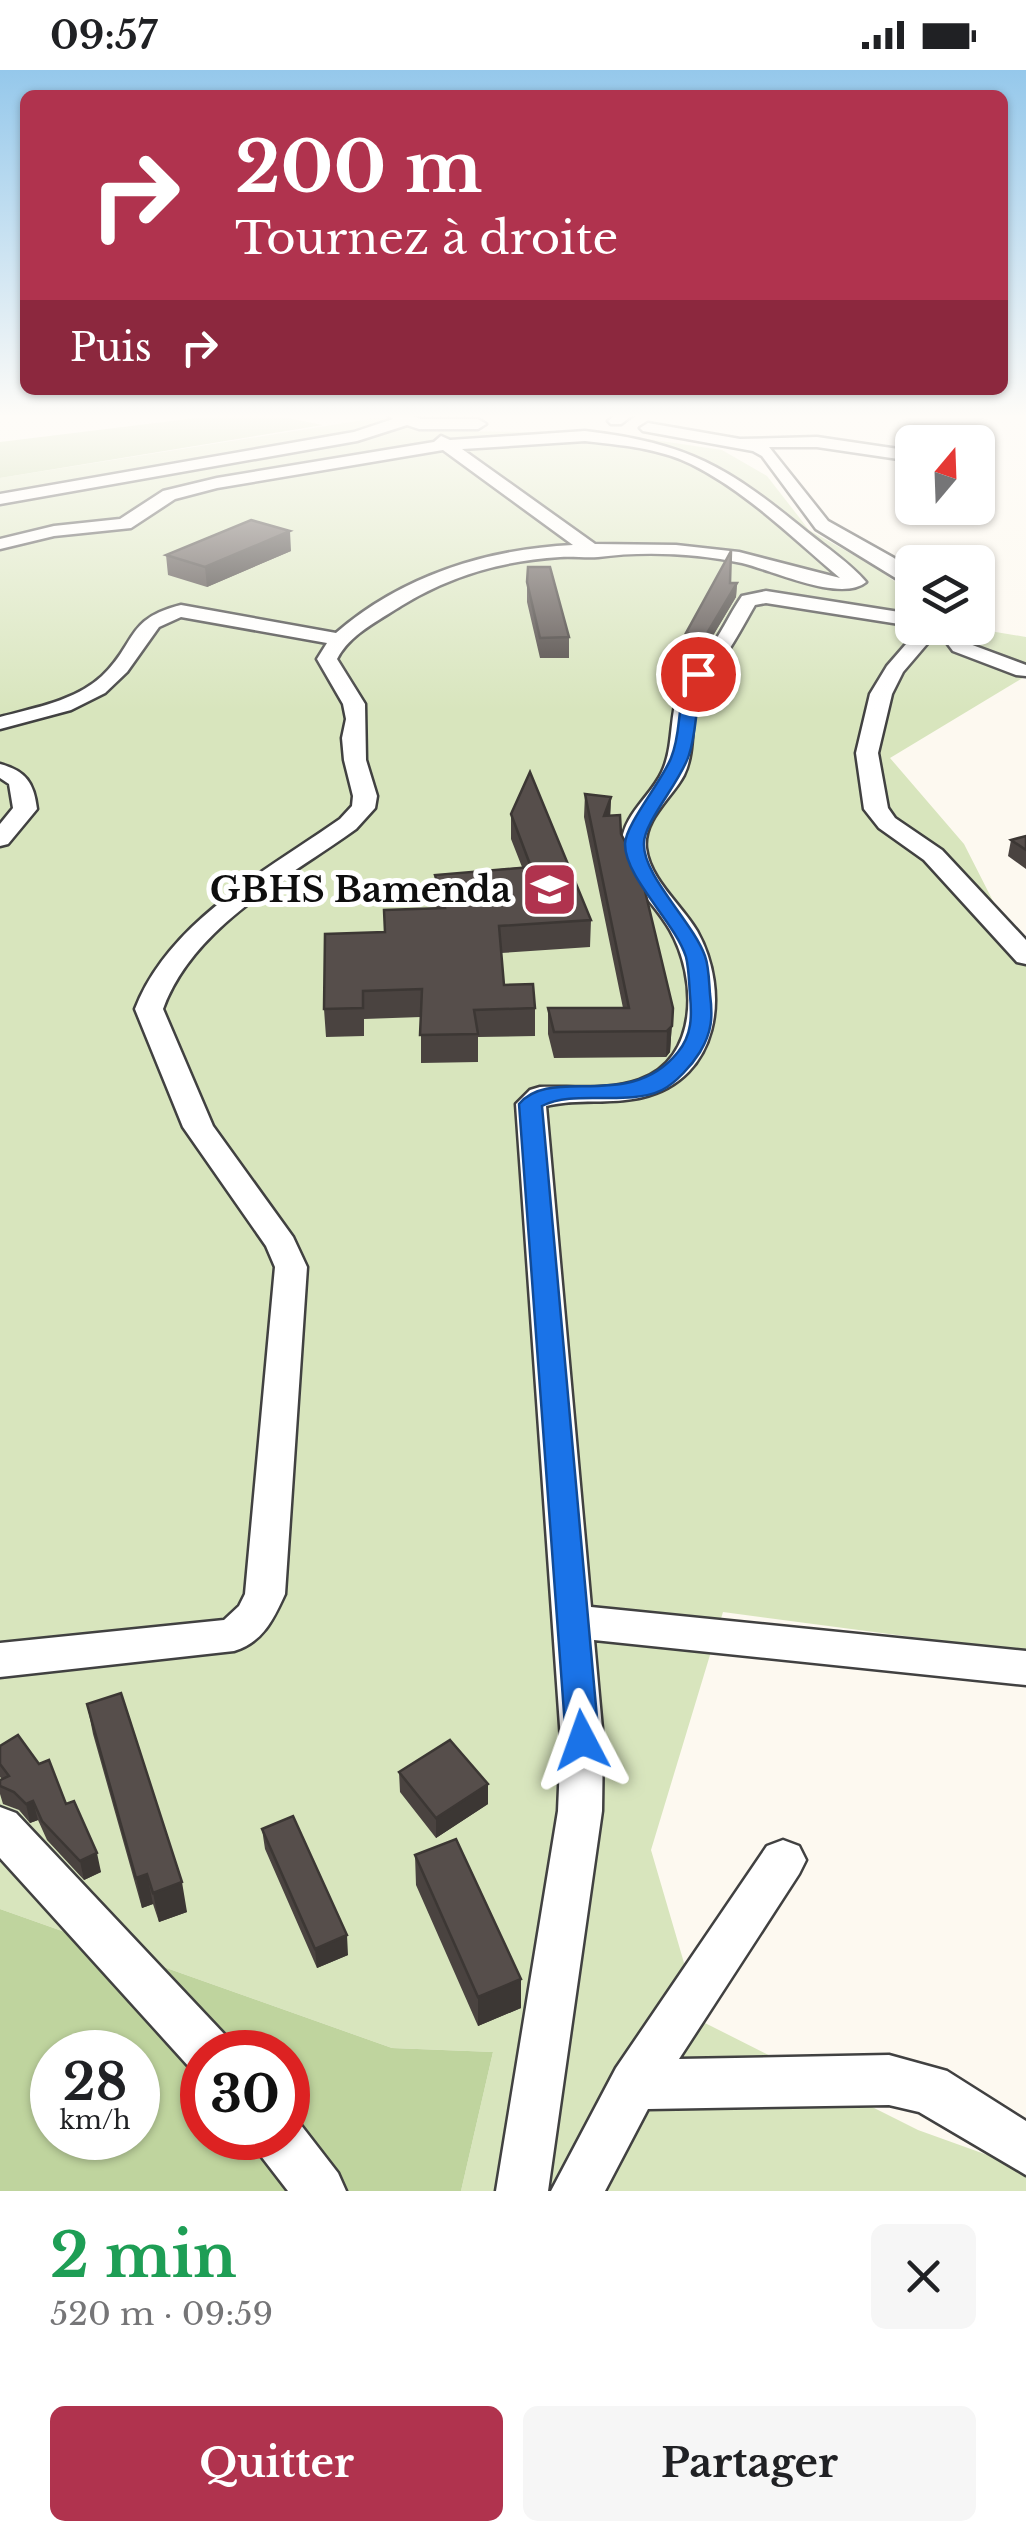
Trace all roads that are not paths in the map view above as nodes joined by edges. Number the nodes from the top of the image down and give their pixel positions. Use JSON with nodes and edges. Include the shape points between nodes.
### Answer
{"nodes":[{"id":1,"x":140,"y":513,"type":"edge"},
{"id":2,"x":540,"y":513,"type":"edge"},
{"id":3,"x":774,"y":513,"type":"edge"},
{"id":4,"x":813,"y":513,"type":"edge"},
{"id":5,"x":0,"y":544,"type":"edge"},
{"id":6,"x":594,"y":552,"type":"junction"},
{"id":7,"x":895,"y":568,"type":"edge"},
{"id":8,"x":895,"y":617,"type":"edge"},
{"id":9,"x":336,"y":640,"type":"junction"},
{"id":10,"x":915,"y":645,"type":"edge"},
{"id":11,"x":958,"y":645,"type":"edge"},
{"id":12,"x":1023,"y":671,"type":"dead end"},
{"id":13,"x":0,"y":724,"type":"edge"},
{"id":14,"x":0,"y":771,"type":"edge"},
{"id":15,"x":0,"y":839,"type":"edge"},
{"id":16,"x":1026,"y":956,"type":"edge"},
{"id":17,"x":575,"y":1622,"type":"junction"},
{"id":18,"x":0,"y":1660,"type":"edge"},
{"id":19,"x":1026,"y":1668,"type":"edge"},
{"id":20,"x":0,"y":1827,"type":"edge"},
{"id":21,"x":783,"y":1860,"type":"dead end"},
{"id":22,"x":188,"y":2030,"type":"edge"},
{"id":23,"x":634,"y":2085,"type":"junction"},
{"id":24,"x":1026,"y":2150,"type":"edge"},
{"id":25,"x":296,"y":2160,"type":"edge"},
{"id":26,"x":320,"y":2191,"type":"edge"},
{"id":27,"x":522,"y":2191,"type":"edge"},
{"id":28,"x":577,"y":2191,"type":"edge"}],
"edges":[{"from":1,"to":5,"type":"street","via":[[125,524]]},
{"from":2,"to":6,"type":"street"},
{"from":3,"to":6,"type":"street","via":[[857,582],[841,585],[776,564],[702,552]]},
{"from":4,"to":7,"type":"street"},
{"from":6,"to":9,"type":"street","via":[[469,566],[396,600]]},
{"from":8,"to":17,"type":"street","via":[[749,600],[691,684],[682,754],[636,830],[640,866],[696,957],[699,1036],[656,1084],[540,1096],[530,1104]]},
{"from":9,"to":13,"type":"street","via":[[180,611],[160,614],[96,691]]},
{"from":9,"to":18,"type":"street","via":[[328,658],[354,704],[363,808],[195,936],[162,978],[149,1009],[198,1127],[282,1244],[291,1267],[265,1594],[254,1617],[234,1635]]},
{"from":10,"to":16,"type":"street","via":[[882,694],[867,753],[876,810],[934,855]]},
{"from":11,"to":12,"type":"street"},
{"from":14,"to":15,"type":"street","via":[[23,783],[25,809]]},
{"from":17,"to":19,"type":"street"},
{"from":17,"to":27,"type":"street","via":[[580,1811]]},
{"from":20,"to":22,"type":"street"},
{"from":21,"to":23,"type":"street"},
{"from":23,"to":24,"type":"street","via":[[890,2080],[929,2088]]},
{"from":23,"to":28,"type":"street"},
{"from":25,"to":26,"type":"street"}]}
